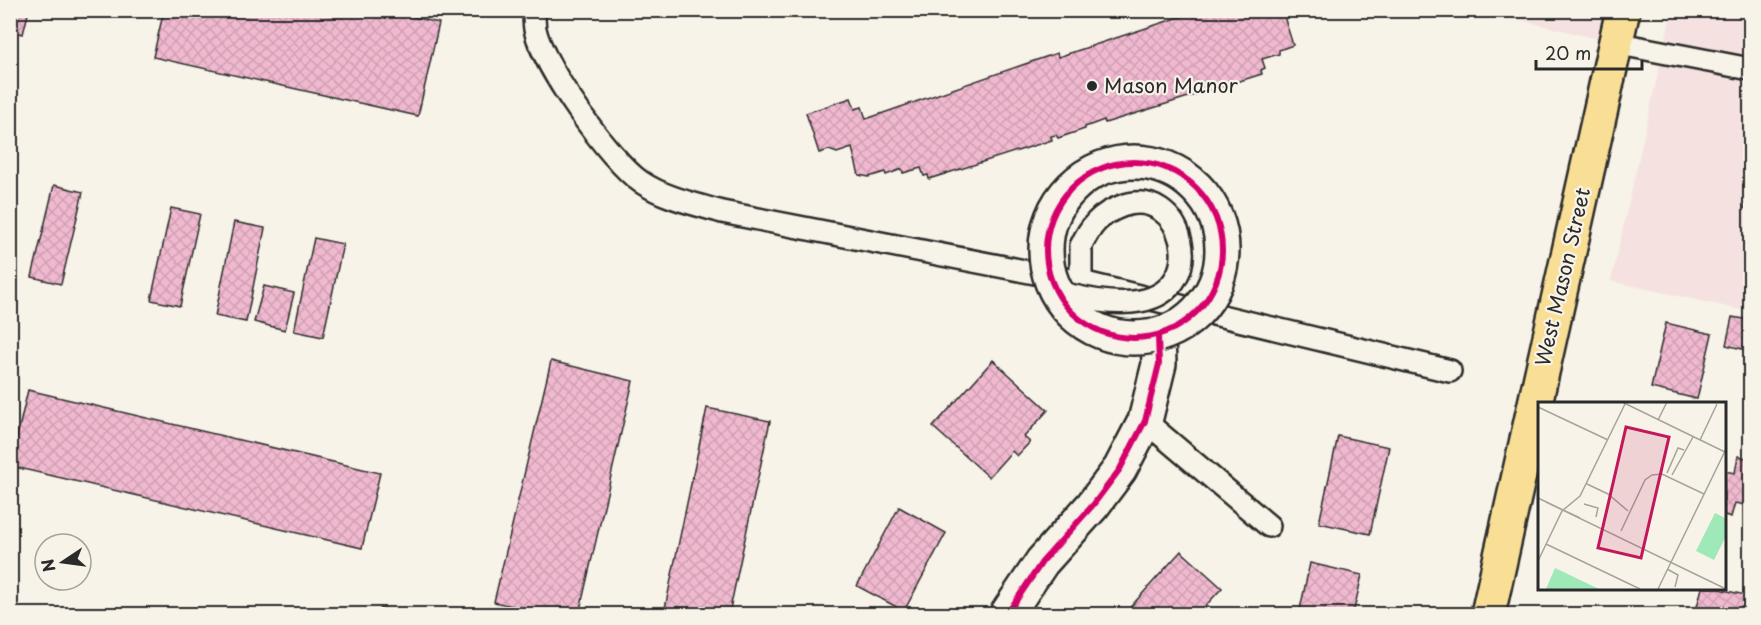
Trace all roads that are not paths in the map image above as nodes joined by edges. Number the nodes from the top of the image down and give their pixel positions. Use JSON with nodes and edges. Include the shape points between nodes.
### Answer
{"nodes":[{"id":1,"x":534,"y":10,"type":"edge"},
{"id":2,"x":1623,"y":10,"type":"edge"},
{"id":3,"x":1615,"y":43,"type":"junction"},
{"id":4,"x":1750,"y":69,"type":"edge"},
{"id":5,"x":1067,"y":286,"type":"junction"},
{"id":6,"x":1158,"y":350,"type":"junction"},
{"id":7,"x":1450,"y":370,"type":"dead end"},
{"id":8,"x":1145,"y":421,"type":"junction"},
{"id":9,"x":1269,"y":526,"type":"dead end"},
{"id":10,"x":1007,"y":615,"type":"edge"},
{"id":11,"x":1488,"y":615,"type":"edge"}],
"edges":[{"from":1,"to":5,"type":"lane","via":[[535,30],[544,54],[583,116],[616,160],[641,182],[668,196],[722,212]]},
{"from":2,"to":3,"type":"main road","name":"West Mason Street"},
{"from":3,"to":4,"type":"lane"},
{"from":3,"to":11,"type":"main road","name":"West Mason Street"},
{"from":5,"to":5,"type":"lane","bridge":true,"via":[[1077,297],[1119,302],[1141,301],[1161,293],[1173,284],[1180,271],[1183,256],[1176,226],[1158,208],[1144,203],[1127,204],[1102,216],[1089,229]]},
{"from":5,"to":6,"type":"street","bridge":true,"via":[[1072,315],[1098,332]]},
{"from":5,"to":6,"type":"street","bridge":true,"via":[[1046,261],[1047,231],[1058,202],[1079,179],[1106,165],[1133,160],[1161,165],[1186,178],[1206,198],[1219,224],[1223,252],[1218,280],[1204,305]]},
{"from":5,"to":7,"type":"lane"},
{"from":6,"to":8,"type":"street"},
{"from":8,"to":9,"type":"lane"},
{"from":8,"to":10,"type":"street","via":[[1120,469],[1042,562]]}]}
